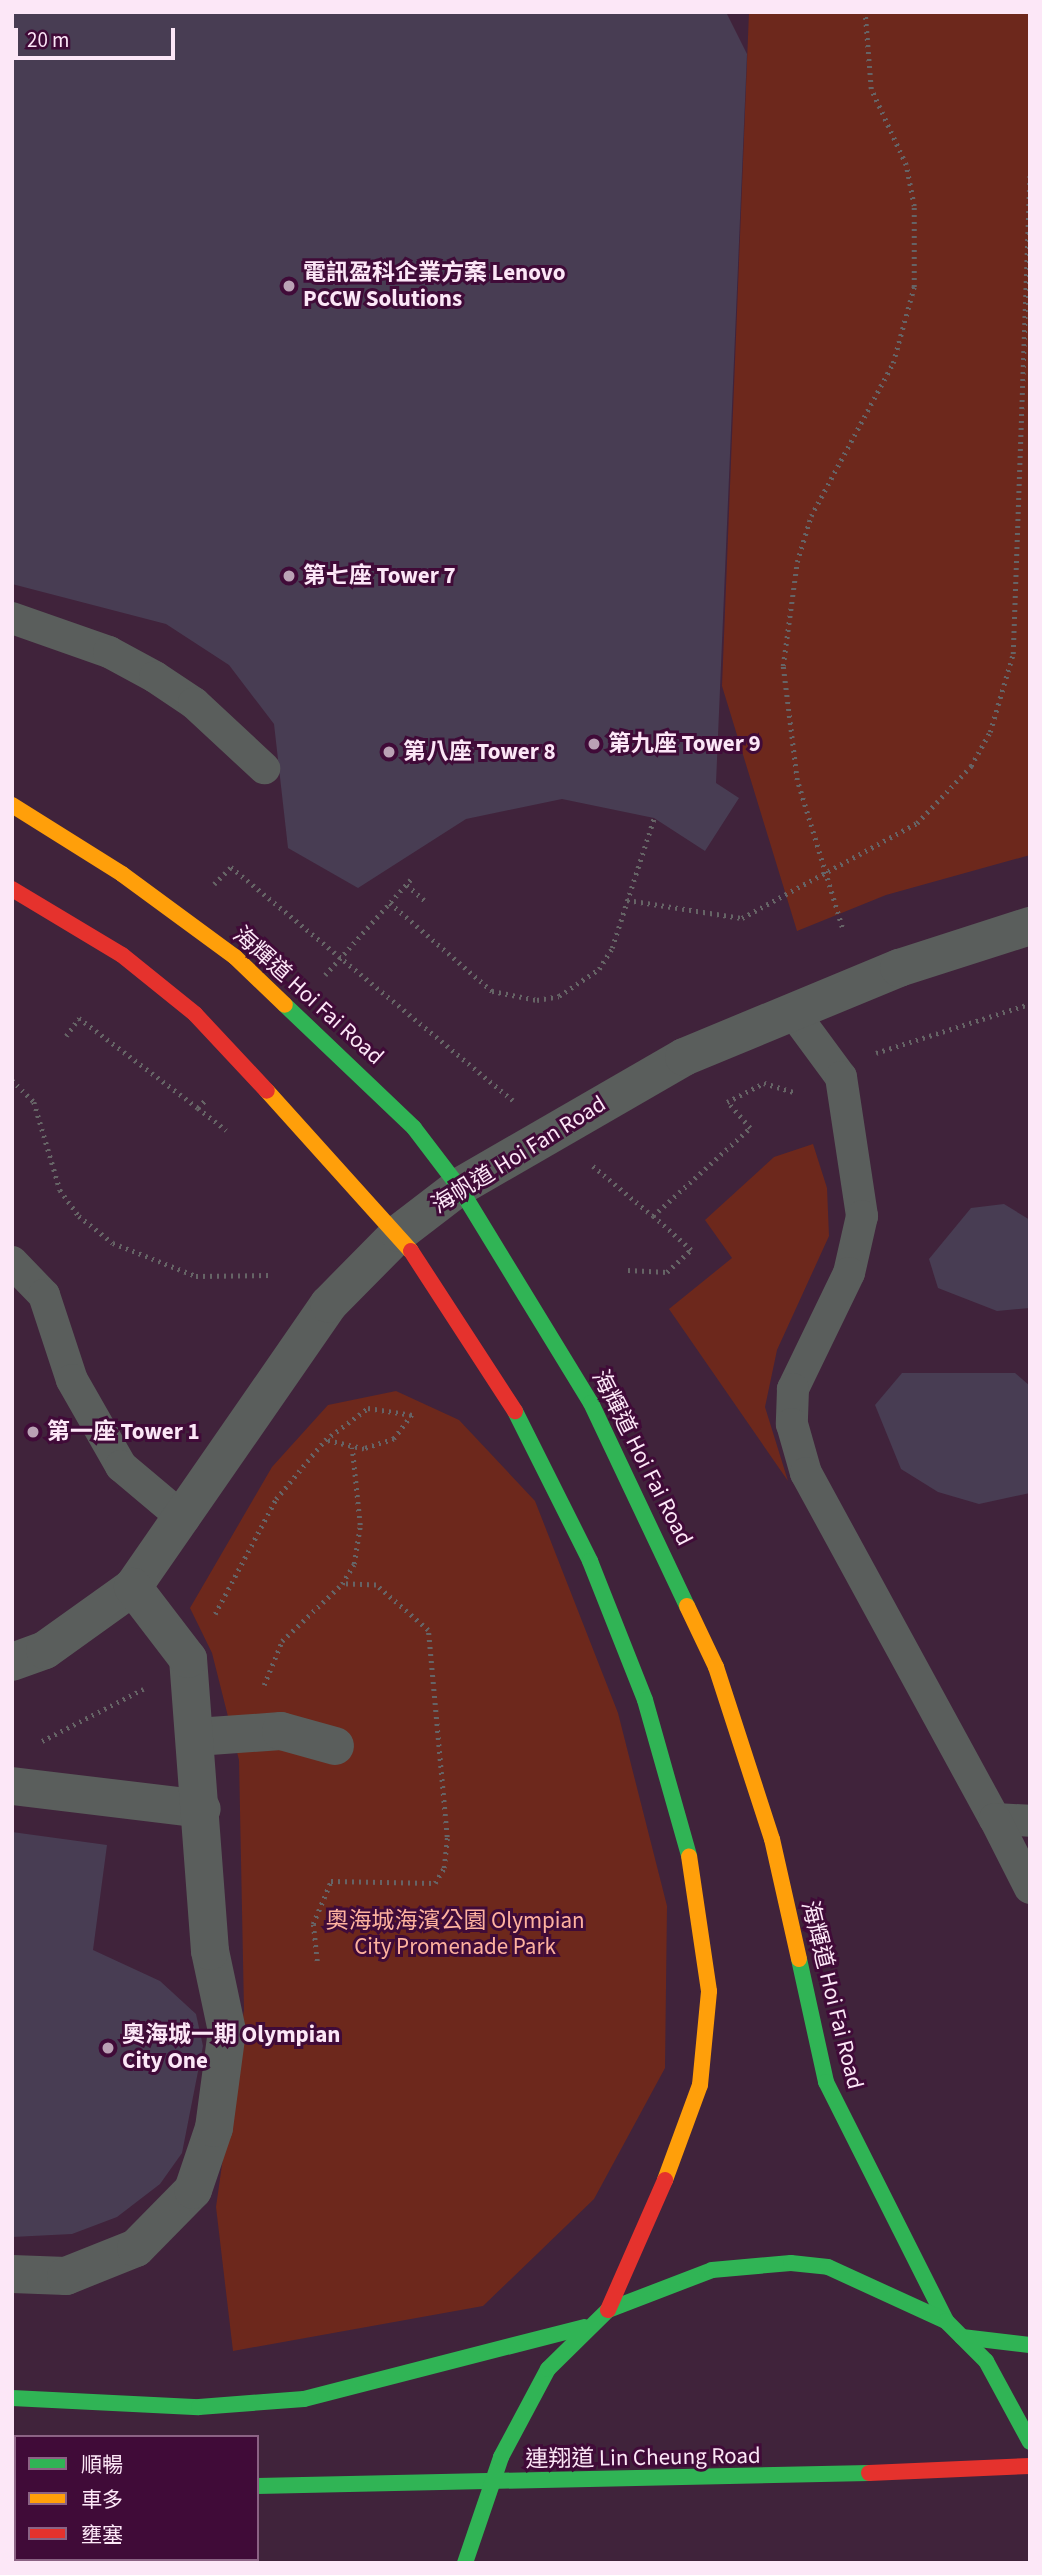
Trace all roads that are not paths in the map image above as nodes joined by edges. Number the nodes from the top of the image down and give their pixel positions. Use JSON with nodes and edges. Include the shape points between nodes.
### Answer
{"nodes":[{"id":1,"x":12,"y":618,"type":"edge"},
{"id":2,"x":264,"y":768,"type":"dead end"},
{"id":3,"x":12,"y":805,"type":"edge"},
{"id":4,"x":12,"y":889,"type":"edge"},
{"id":5,"x":1030,"y":926,"type":"edge"},
{"id":6,"x":793,"y":1012,"type":"junction"},
{"id":7,"x":459,"y":1187,"type":"junction"},
{"id":8,"x":399,"y":1233,"type":"junction"},
{"id":9,"x":12,"y":1262,"type":"edge"},
{"id":10,"x":184,"y":1519,"type":"junction"},
{"id":11,"x":133,"y":1587,"type":"junction"},
{"id":12,"x":12,"y":1662,"type":"edge"},
{"id":13,"x":196,"y":1737,"type":"junction"},
{"id":14,"x":335,"y":1746,"type":"dead end"},
{"id":15,"x":12,"y":1786,"type":"edge"},
{"id":16,"x":202,"y":1809,"type":"junction"},
{"id":17,"x":995,"y":1819,"type":"junction"},
{"id":18,"x":1030,"y":1821,"type":"edge"},
{"id":19,"x":1030,"y":1888,"type":"edge"},
{"id":20,"x":12,"y":2274,"type":"edge"},
{"id":21,"x":608,"y":2310,"type":"junction"},
{"id":22,"x":946,"y":2321,"type":"junction"},
{"id":23,"x":584,"y":2327,"type":"junction"},
{"id":24,"x":962,"y":2337,"type":"junction"},
{"id":25,"x":1030,"y":2345,"type":"edge"},
{"id":26,"x":12,"y":2398,"type":"edge"},
{"id":27,"x":1030,"y":2442,"type":"edge"},
{"id":28,"x":1030,"y":2466,"type":"edge"},
{"id":29,"x":259,"y":2486,"type":"edge"},
{"id":30,"x":163,"y":2561,"type":"edge"},
{"id":31,"x":190,"y":2563,"type":"edge"},
{"id":32,"x":465,"y":2563,"type":"edge"}],
"edges":[{"from":1,"to":2,"type":"lane","via":[[109,652],[155,677],[194,703]]},
{"from":3,"to":7,"type":"main road","name":"海輝道 Hoi Fai Road","via":[[122,874],[235,957],[414,1128]]},
{"from":4,"to":8,"type":"main road","name":"海輝道 Hoi Fai Road","via":[[122,955],[195,1014]]},
{"from":5,"to":6,"type":"street","name":"海帆道 Hoi Fan Road","via":[[960,946]]},
{"from":6,"to":7,"type":"street","name":"海帆道 Hoi Fan Road","via":[[684,1057]]},
{"from":6,"to":17,"type":"lane","via":[[841,1077],[862,1216],[849,1273],[793,1389],[792,1424],[806,1473]]},
{"from":7,"to":8,"type":"street","name":"海帆道 Hoi Fan Road"},
{"from":7,"to":22,"type":"main road","name":"海輝道 Hoi Fai Road","via":[[597,1414],[716,1667],[772,1839],[826,2082]]},
{"from":8,"to":10,"type":"street","name":"海帆道 Hoi Fan Road","via":[[329,1304]]},
{"from":8,"to":21,"type":"main road","name":"海輝道 Hoi Fai Road","via":[[526,1429],[561,1497],[645,1700],[696,1882],[709,1991],[700,2085],[664,2194]]},
{"from":9,"to":10,"type":"lane","via":[[44,1295],[72,1380],[121,1466]]},
{"from":10,"to":11,"type":"street","name":"海帆道 Hoi Fan Road"},
{"from":11,"to":12,"type":"street","name":"海帆道 Hoi Fan Road","via":[[45,1650]]},
{"from":11,"to":13,"type":"street","via":[[188,1659]]},
{"from":13,"to":14,"type":"street","via":[[267,1732]]},
{"from":13,"to":16,"type":"street"},
{"from":15,"to":16,"type":"street"},
{"from":16,"to":20,"type":"street","via":[[210,1951],[227,2031],[214,2128],[192,2190],[136,2248],[66,2276]]},
{"from":17,"to":18,"type":"lane"},
{"from":17,"to":19,"type":"lane"},
{"from":21,"to":22,"type":"main road","name":"海輝道 Hoi Fai Road","via":[[712,2270],[791,2263],[862,2278]]},
{"from":21,"to":23,"type":"main road","name":"海輝道 Hoi Fai Road"},
{"from":22,"to":24,"type":"main road","name":"海輝道 Hoi Fai Road"},
{"from":23,"to":26,"type":"main road","via":[[304,2399],[199,2407]]},
{"from":23,"to":32,"type":"main road","name":"海輝道 Hoi Fai Road","via":[[548,2369],[509,2440]]},
{"from":24,"to":25,"type":"main road"},
{"from":24,"to":27,"type":"main road","name":"海輝道 Hoi Fai Road","via":[[986,2361]]},
{"from":28,"to":29,"type":"main road","name":"連翔道 Lin Cheung Road","via":[[698,2481]]},
{"from":30,"to":31,"type":"main road"}]}
